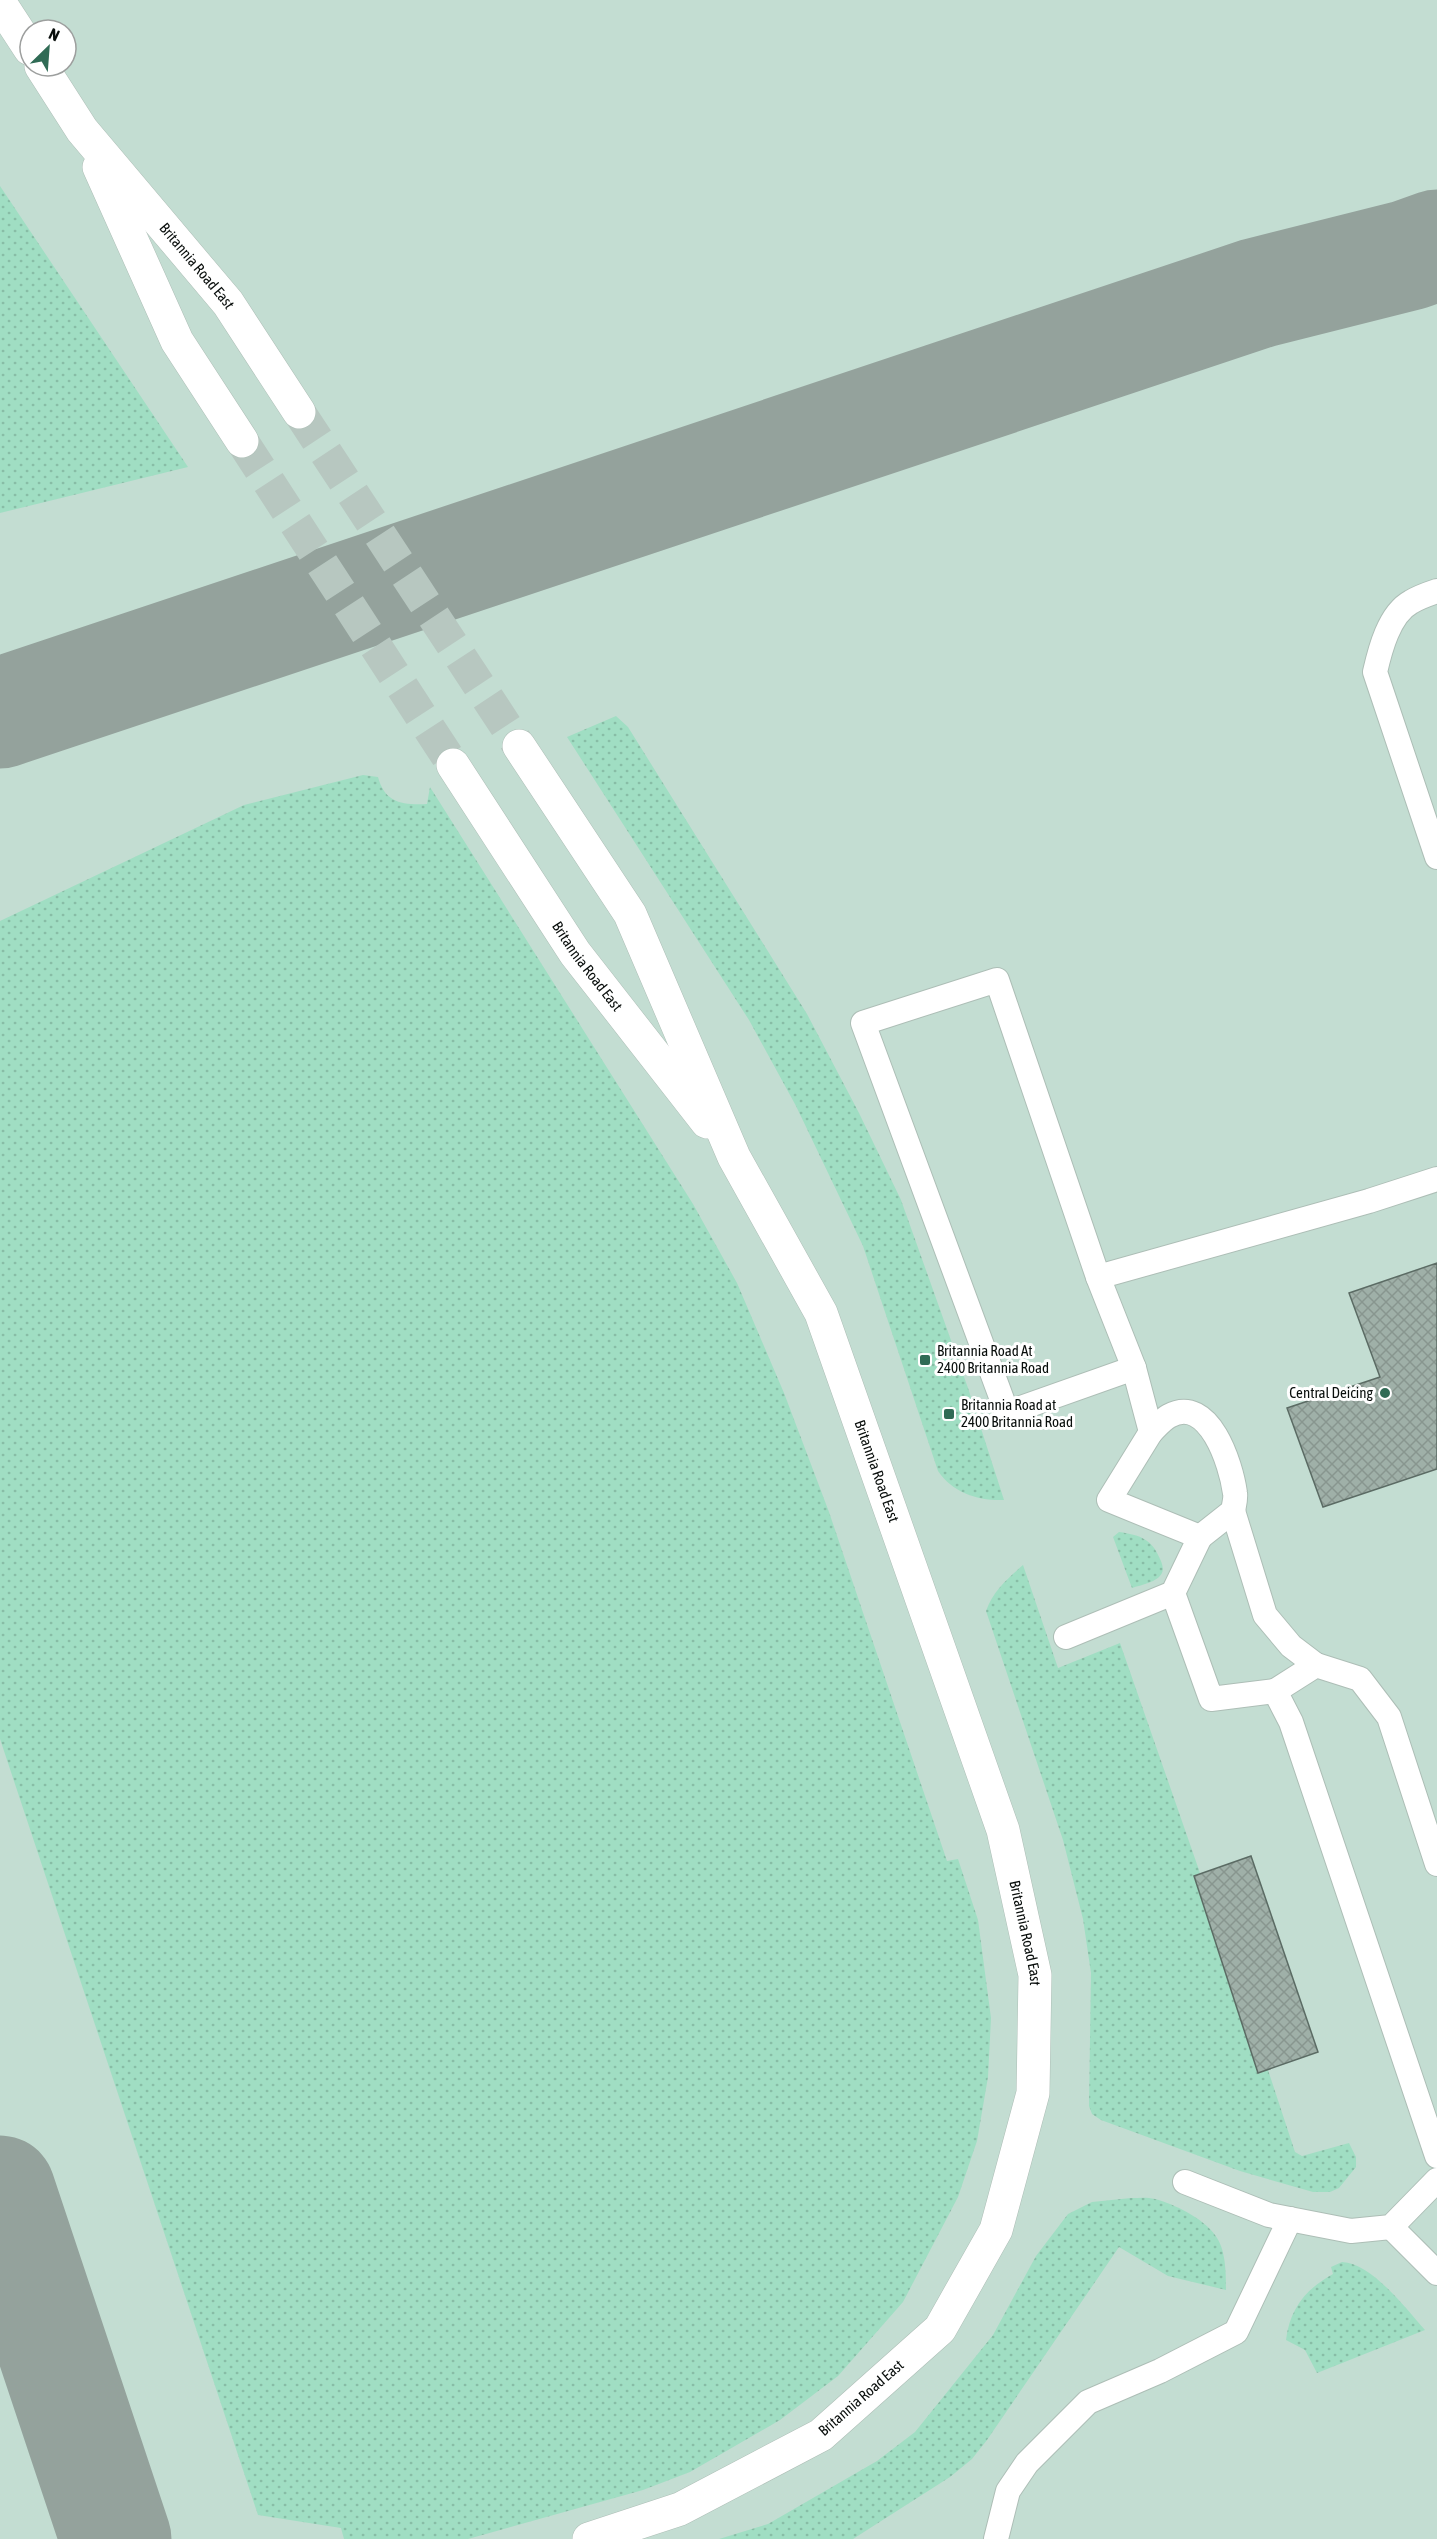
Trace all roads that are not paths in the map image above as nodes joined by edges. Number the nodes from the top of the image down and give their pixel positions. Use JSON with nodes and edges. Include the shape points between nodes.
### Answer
{"nodes":[{"id":1,"x":0,"y":3,"type":"edge"},
{"id":2,"x":18,"y":31,"type":"edge"},
{"id":3,"x":49,"y":78,"type":"edge"},
{"id":4,"x":82,"y":130,"type":"junction"},
{"id":5,"x":299,"y":412,"type":"tunnel mouth"},
{"id":6,"x":242,"y":441,"type":"tunnel mouth"},
{"id":7,"x":1437,"y":591,"type":"edge"},
{"id":8,"x":519,"y":746,"type":"tunnel mouth"},
{"id":9,"x":453,"y":765,"type":"tunnel mouth"},
{"id":10,"x":1437,"y":857,"type":"edge"},
{"id":11,"x":734,"y":1157,"type":"junction"},
{"id":12,"x":1437,"y":1179,"type":"edge"},
{"id":13,"x":1098,"y":1277,"type":"junction"},
{"id":14,"x":1134,"y":1368,"type":"junction"},
{"id":15,"x":1151,"y":1432,"type":"junction"},
{"id":16,"x":1233,"y":1511,"type":"junction"},
{"id":17,"x":1200,"y":1537,"type":"junction"},
{"id":18,"x":1173,"y":1593,"type":"junction"},
{"id":19,"x":1066,"y":1637,"type":"dead end"},
{"id":20,"x":1316,"y":1665,"type":"junction"},
{"id":21,"x":1275,"y":1691,"type":"junction"},
{"id":22,"x":1437,"y":1864,"type":"edge"},
{"id":23,"x":1437,"y":2156,"type":"edge"},
{"id":24,"x":1437,"y":2180,"type":"edge"},
{"id":25,"x":1185,"y":2182,"type":"dead end"},
{"id":26,"x":1290,"y":2219,"type":"junction"},
{"id":27,"x":1391,"y":2227,"type":"junction"},
{"id":28,"x":1437,"y":2273,"type":"edge"},
{"id":29,"x":589,"y":2539,"type":"edge"},
{"id":30,"x":996,"y":2539,"type":"edge"}],
"edges":[{"from":1,"to":2,"type":"street"},
{"from":3,"to":4,"type":"street","name":"Britannia Road East"},
{"from":4,"to":5,"type":"street","name":"Britannia Road East","via":[[228,303]]},
{"from":4,"to":6,"type":"street","name":"Britannia Road East","via":[[177,341]]},
{"from":7,"to":10,"type":"lane","via":[[1408,603],[1390,626],[1375,672]]},
{"from":8,"to":11,"type":"street","name":"Britannia Road East","via":[[630,914]]},
{"from":9,"to":11,"type":"street","name":"Britannia Road East","via":[[575,953]]},
{"from":11,"to":29,"type":"street","name":"Britannia Road East","via":[[821,1313],[1003,1830],[1035,1974],[1033,2093],[996,2230],[940,2329],[821,2435],[680,2509]]},
{"from":12,"to":13,"type":"lane"},
{"from":13,"to":14,"type":"lane"},
{"from":13,"to":14,"type":"lane","via":[[997,980],[863,1023],[1007,1413]]},
{"from":14,"to":15,"type":"lane"},
{"from":15,"to":16,"type":"lane","via":[[1170,1415],[1189,1413],[1206,1420],[1223,1448],[1236,1494]]},
{"from":15,"to":17,"type":"lane","via":[[1109,1500]]},
{"from":16,"to":17,"type":"lane"},
{"from":16,"to":20,"type":"lane","via":[[1265,1615],[1291,1646]]},
{"from":17,"to":18,"type":"lane"},
{"from":18,"to":19,"type":"lane"},
{"from":18,"to":21,"type":"lane","via":[[1211,1699]]},
{"from":20,"to":21,"type":"lane"},
{"from":20,"to":22,"type":"lane","via":[[1360,1679],[1389,1717]]},
{"from":21,"to":23,"type":"lane","via":[[1291,1722]]},
{"from":24,"to":27,"type":"lane"},
{"from":25,"to":26,"type":"lane","via":[[1269,2215]]},
{"from":26,"to":27,"type":"lane","via":[[1351,2231]]},
{"from":26,"to":30,"type":"lane","via":[[1236,2332],[1160,2372],[1088,2402],[1027,2463],[1008,2491]]},
{"from":27,"to":28,"type":"lane"}]}
